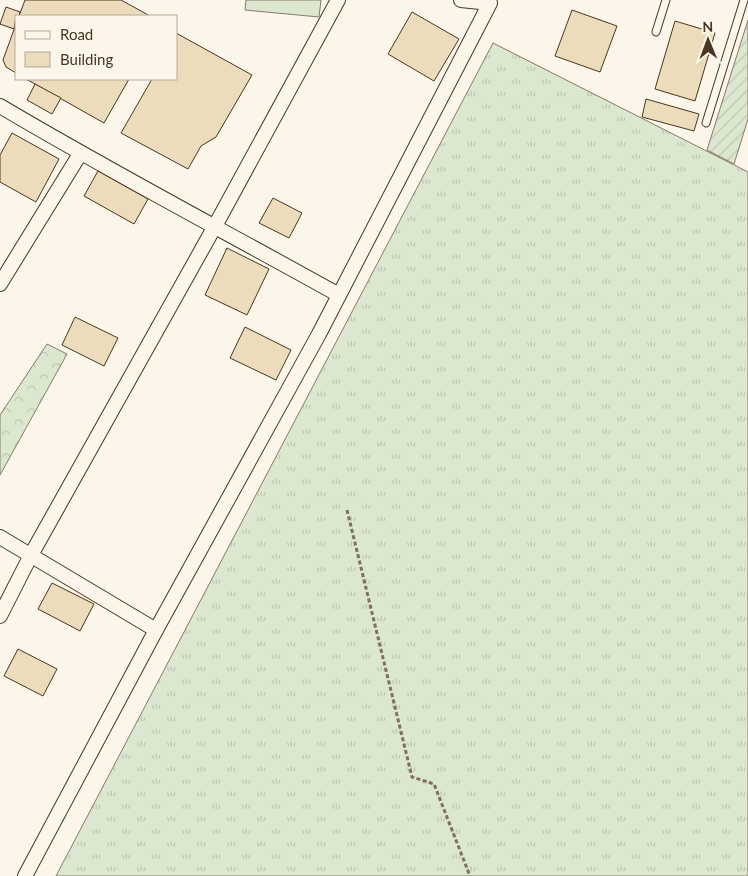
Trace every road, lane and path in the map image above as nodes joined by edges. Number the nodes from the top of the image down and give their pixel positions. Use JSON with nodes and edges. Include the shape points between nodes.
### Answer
{"nodes":[{"id":1,"x":338,"y":0,"type":"edge"},
{"id":2,"x":461,"y":0,"type":"edge"},
{"id":3,"x":666,"y":0,"type":"edge"},
{"id":4,"x":744,"y":0,"type":"edge"},
{"id":5,"x":656,"y":32,"type":"dead end"},
{"id":6,"x":0,"y":106,"type":"edge"},
{"id":7,"x":706,"y":123,"type":"dead end"},
{"id":8,"x":80,"y":154,"type":"junction"},
{"id":9,"x":215,"y":226,"type":"junction"},
{"id":10,"x":0,"y":284,"type":"edge"},
{"id":11,"x":339,"y":295,"type":"junction"},
{"id":12,"x":347,"y":510,"type":"dead end"},
{"id":13,"x":0,"y":537,"type":"edge"},
{"id":14,"x":31,"y":555,"type":"junction"},
{"id":15,"x":0,"y":616,"type":"edge"},
{"id":16,"x":156,"y":630,"type":"junction"},
{"id":17,"x":25,"y":876,"type":"edge"},
{"id":18,"x":470,"y":876,"type":"edge"}],
"edges":[{"from":1,"to":9,"type":"street"},
{"from":2,"to":11,"type":"street","via":[[490,3]]},
{"from":3,"to":5,"type":"lane"},
{"from":4,"to":7,"type":"lane"},
{"from":6,"to":8,"type":"street"},
{"from":8,"to":9,"type":"street"},
{"from":8,"to":10,"type":"street"},
{"from":9,"to":11,"type":"street"},
{"from":9,"to":14,"type":"street"},
{"from":11,"to":16,"type":"street"},
{"from":12,"to":18,"type":"path","via":[[412,776],[434,784]]},
{"from":13,"to":14,"type":"street"},
{"from":14,"to":15,"type":"street"},
{"from":14,"to":16,"type":"street"},
{"from":16,"to":17,"type":"street"}]}
